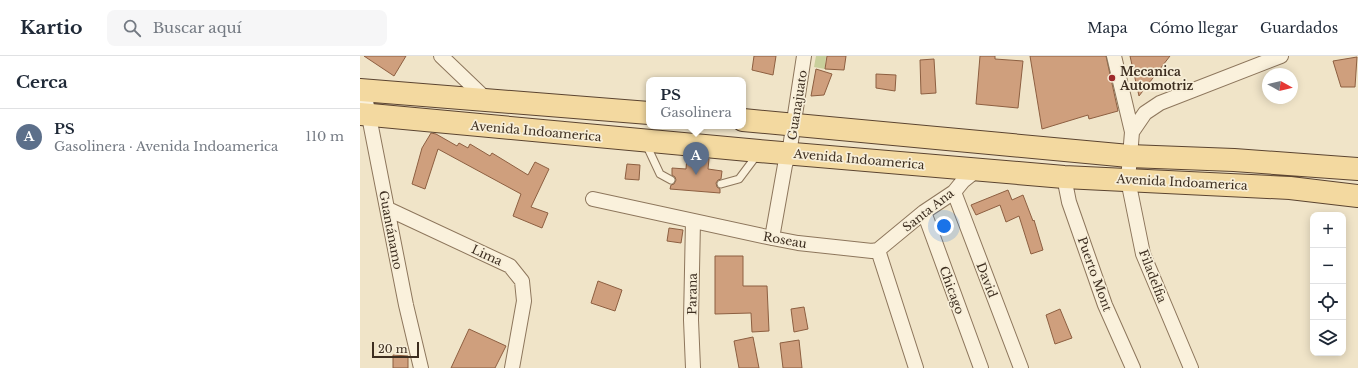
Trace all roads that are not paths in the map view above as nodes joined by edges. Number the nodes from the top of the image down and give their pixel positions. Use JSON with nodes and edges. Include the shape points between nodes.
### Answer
{"nodes":[{"id":1,"x":440,"y":56,"type":"edge"},
{"id":2,"x":804,"y":56,"type":"edge"},
{"id":3,"x":1114,"y":56,"type":"edge"},
{"id":4,"x":1281,"y":56,"type":"edge"},
{"id":5,"x":362,"y":90,"type":"edge"},
{"id":6,"x":487,"y":100,"type":"junction"},
{"id":7,"x":646,"y":112,"type":"edge"},
{"id":8,"x":364,"y":115,"type":"edge"},
{"id":9,"x":746,"y":120,"type":"edge"},
{"id":10,"x":794,"y":124,"type":"junction"},
{"id":11,"x":1132,"y":132,"type":"junction"},
{"id":12,"x":644,"y":140,"type":"junction"},
{"id":13,"x":760,"y":151,"type":"junction"},
{"id":14,"x":789,"y":154,"type":"junction"},
{"id":15,"x":1129,"y":156,"type":"junction"},
{"id":16,"x":978,"y":169,"type":"junction"},
{"id":17,"x":1358,"y":169,"type":"edge"},
{"id":18,"x":1064,"y":177,"type":"junction"},
{"id":19,"x":671,"y":180,"type":"dead end"},
{"id":20,"x":1128,"y":180,"type":"junction"},
{"id":21,"x":721,"y":184,"type":"dead end"},
{"id":22,"x":954,"y":192,"type":"junction"},
{"id":23,"x":1358,"y":196,"type":"edge"},
{"id":24,"x":593,"y":199,"type":"dead end"},
{"id":25,"x":388,"y":209,"type":"junction"},
{"id":26,"x":924,"y":212,"type":"junction"},
{"id":27,"x":693,"y":221,"type":"junction"},
{"id":28,"x":772,"y":238,"type":"junction"},
{"id":29,"x":878,"y":250,"type":"junction"},
{"id":30,"x":421,"y":368,"type":"edge"},
{"id":31,"x":512,"y":368,"type":"edge"},
{"id":32,"x":693,"y":368,"type":"edge"},
{"id":33,"x":916,"y":368,"type":"edge"},
{"id":34,"x":981,"y":368,"type":"edge"},
{"id":35,"x":1021,"y":368,"type":"edge"},
{"id":36,"x":1133,"y":368,"type":"edge"},
{"id":37,"x":1191,"y":368,"type":"edge"}],
"edges":[{"from":1,"to":6,"type":"street"},
{"from":2,"to":10,"type":"street","name":"Guanajuato"},
{"from":3,"to":11,"type":"street"},
{"from":4,"to":11,"type":"street","via":[[1160,103],[1145,113]]},
{"from":5,"to":6,"type":"main road"},
{"from":5,"to":8,"type":"street","name":"Guantánamo"},
{"from":6,"to":7,"type":"main road"},
{"from":8,"to":12,"type":"main road","name":"Avenida Indoamerica"},
{"from":8,"to":25,"type":"street","name":"Guantánamo"},
{"from":9,"to":10,"type":"main road","name":"Avenida Indoamerica"},
{"from":10,"to":14,"type":"street","name":"Guanajuato"},
{"from":10,"to":15,"type":"main road","name":"Avenida Indoamerica"},
{"from":11,"to":15,"type":"street","name":"Filadelfia"},
{"from":12,"to":13,"type":"main road","name":"Avenida Indoamerica"},
{"from":12,"to":19,"type":"lane","via":[[660,174]]},
{"from":13,"to":14,"type":"main road","name":"Avenida Indoamerica"},
{"from":13,"to":21,"type":"lane","via":[[739,179]]},
{"from":14,"to":16,"type":"main road","name":"Avenida Indoamerica"},
{"from":14,"to":28,"type":"street","name":"Guanajuato"},
{"from":15,"to":17,"type":"main road","name":"Avenida Indoamerica"},
{"from":15,"to":20,"type":"street","name":"Filadelfia"},
{"from":16,"to":18,"type":"main road","name":"Avenida Indoamerica"},
{"from":16,"to":22,"type":"street","name":"Santa Ana"},
{"from":18,"to":20,"type":"main road","name":"Avenida Indoamerica"},
{"from":18,"to":36,"type":"street","name":"Puerto Mont","via":[[1069,202],[1105,305]]},
{"from":20,"to":23,"type":"main road","name":"Avenida Indoamerica","via":[[1290,188]]},
{"from":20,"to":37,"type":"street","name":"Filadelfia","via":[[1143,254]]},
{"from":22,"to":26,"type":"street","name":"Santa Ana"},
{"from":22,"to":35,"type":"street","name":"David"},
{"from":24,"to":27,"type":"street","name":"Roseau"},
{"from":25,"to":30,"type":"street","name":"Guantánamo"},
{"from":25,"to":31,"type":"street","name":"Lima","via":[[510,266],[522,281],[524,301]]},
{"from":26,"to":29,"type":"street","name":"Santa Ana"},
{"from":26,"to":34,"type":"street","name":"Chicago"},
{"from":27,"to":28,"type":"street","name":"Roseau"},
{"from":27,"to":32,"type":"street","name":"Parana"},
{"from":28,"to":29,"type":"street","name":"Roseau","via":[[798,243]]},
{"from":29,"to":33,"type":"street"}]}
